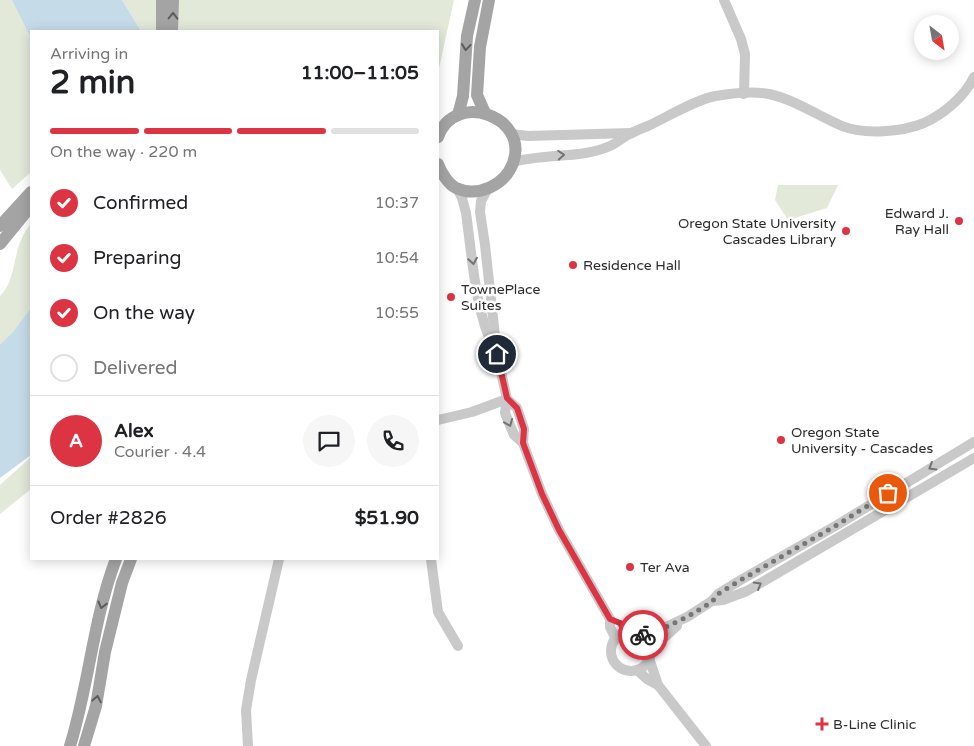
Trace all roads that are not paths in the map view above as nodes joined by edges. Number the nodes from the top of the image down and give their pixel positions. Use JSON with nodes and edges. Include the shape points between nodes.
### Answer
{"nodes":[{"id":1,"x":162,"y":0,"type":"edge"},
{"id":2,"x":173,"y":0,"type":"edge"},
{"id":3,"x":475,"y":0,"type":"edge"},
{"id":4,"x":489,"y":0,"type":"edge"},
{"id":5,"x":724,"y":0,"type":"edge"},
{"id":6,"x":162,"y":30,"type":"edge"},
{"id":7,"x":172,"y":30,"type":"edge"},
{"id":8,"x":974,"y":77,"type":"edge"},
{"id":9,"x":744,"y":94,"type":"junction"},
{"id":10,"x":485,"y":112,"type":"junction"},
{"id":11,"x":458,"y":115,"type":"junction"},
{"id":12,"x":631,"y":133,"type":"junction"},
{"id":13,"x":511,"y":134,"type":"junction"},
{"id":14,"x":439,"y":135,"type":"edge"},
{"id":15,"x":513,"y":162,"type":"junction"},
{"id":16,"x":441,"y":178,"type":"edge"},
{"id":17,"x":457,"y":188,"type":"junction"},
{"id":18,"x":487,"y":190,"type":"junction"},
{"id":19,"x":30,"y":193,"type":"edge"},
{"id":20,"x":30,"y":207,"type":"edge"},
{"id":21,"x":0,"y":226,"type":"edge"},
{"id":22,"x":0,"y":244,"type":"edge"},
{"id":23,"x":497,"y":354,"type":"junction"},
{"id":24,"x":507,"y":398,"type":"junction"},
{"id":25,"x":439,"y":420,"type":"edge"},
{"id":26,"x":974,"y":442,"type":"edge"},
{"id":27,"x":974,"y":458,"type":"edge"},
{"id":28,"x":116,"y":560,"type":"edge"},
{"id":29,"x":131,"y":560,"type":"edge"},
{"id":30,"x":279,"y":560,"type":"edge"},
{"id":31,"x":431,"y":560,"type":"edge"},
{"id":32,"x":712,"y":602,"type":"junction"},
{"id":33,"x":687,"y":617,"type":"junction"},
{"id":34,"x":610,"y":619,"type":"junction"},
{"id":35,"x":626,"y":632,"type":"junction"},
{"id":36,"x":645,"y":637,"type":"junction"},
{"id":37,"x":616,"y":639,"type":"junction"},
{"id":38,"x":458,"y":646,"type":"dead end"},
{"id":39,"x":650,"y":654,"type":"junction"},
{"id":40,"x":637,"y":670,"type":"junction"},
{"id":41,"x":658,"y":685,"type":"junction"},
{"id":42,"x":70,"y":746,"type":"edge"},
{"id":43,"x":84,"y":746,"type":"edge"},
{"id":44,"x":248,"y":746,"type":"edge"},
{"id":45,"x":706,"y":746,"type":"edge"}],
"edges":[{"from":1,"to":6,"type":"main road"},
{"from":7,"to":2,"type":"main road","one_way":true},
{"from":3,"to":11,"type":"main road","one_way":true,"via":[[467,36]]},
{"from":4,"to":10,"type":"main road","via":[[480,47],[477,95]]},
{"from":5,"to":9,"type":"street","via":[[745,54]]},
{"from":8,"to":9,"type":"street","via":[[970,86],[948,108],[924,123],[895,130],[867,132],[844,127],[789,100],[768,94]]},
{"from":9,"to":12,"type":"street","via":[[714,96]]},
{"from":10,"to":11,"type":"main road"},
{"from":10,"to":13,"type":"main road","via":[[504,124]]},
{"from":11,"to":14,"type":"main road","via":[[447,122]]},
{"from":12,"to":13,"type":"street"},
{"from":15,"to":12,"type":"street","one_way":true,"via":[[609,146]]},
{"from":13,"to":15,"type":"main road","via":[[515,153]]},
{"from":15,"to":18,"type":"main road","via":[[508,174]]},
{"from":16,"to":17,"type":"main road"},
{"from":17,"to":18,"type":"main road","via":[[474,192]]},
{"from":17,"to":23,"type":"street","one_way":true,"via":[[466,213],[482,318]]},
{"from":18,"to":23,"type":"street","via":[[480,212]]},
{"from":19,"to":21,"type":"main road"},
{"from":20,"to":22,"type":"main road"},
{"from":23,"to":24,"type":"street"},
{"from":24,"to":25,"type":"street","via":[[472,412]]},
{"from":24,"to":34,"type":"street","via":[[505,413],[514,435],[523,443],[559,530]]},
{"from":26,"to":32,"type":"street","one_way":true,"via":[[739,581],[718,594]]},
{"from":32,"to":27,"type":"street","one_way":true,"via":[[746,591]]},
{"from":28,"to":42,"type":"main road","one_way":true},
{"from":43,"to":29,"type":"main road","one_way":true,"via":[[96,706],[122,583]]},
{"from":30,"to":44,"type":"street","via":[[248,695]]},
{"from":31,"to":38,"type":"street","via":[[438,612]]},
{"from":32,"to":33,"type":"street"},
{"from":33,"to":36,"type":"street"},
{"from":33,"to":39,"type":"street"},
{"from":34,"to":35,"type":"street","via":[[620,623]]},
{"from":34,"to":37,"type":"street"},
{"from":35,"to":36,"type":"street","via":[[640,633]]},
{"from":35,"to":37,"type":"street"},
{"from":36,"to":39,"type":"street"},
{"from":37,"to":40,"type":"street","via":[[611,651],[615,663],[625,670]]},
{"from":39,"to":40,"type":"street","via":[[643,667]]},
{"from":39,"to":41,"type":"street"},
{"from":40,"to":41,"type":"street"},
{"from":41,"to":45,"type":"street"}]}
